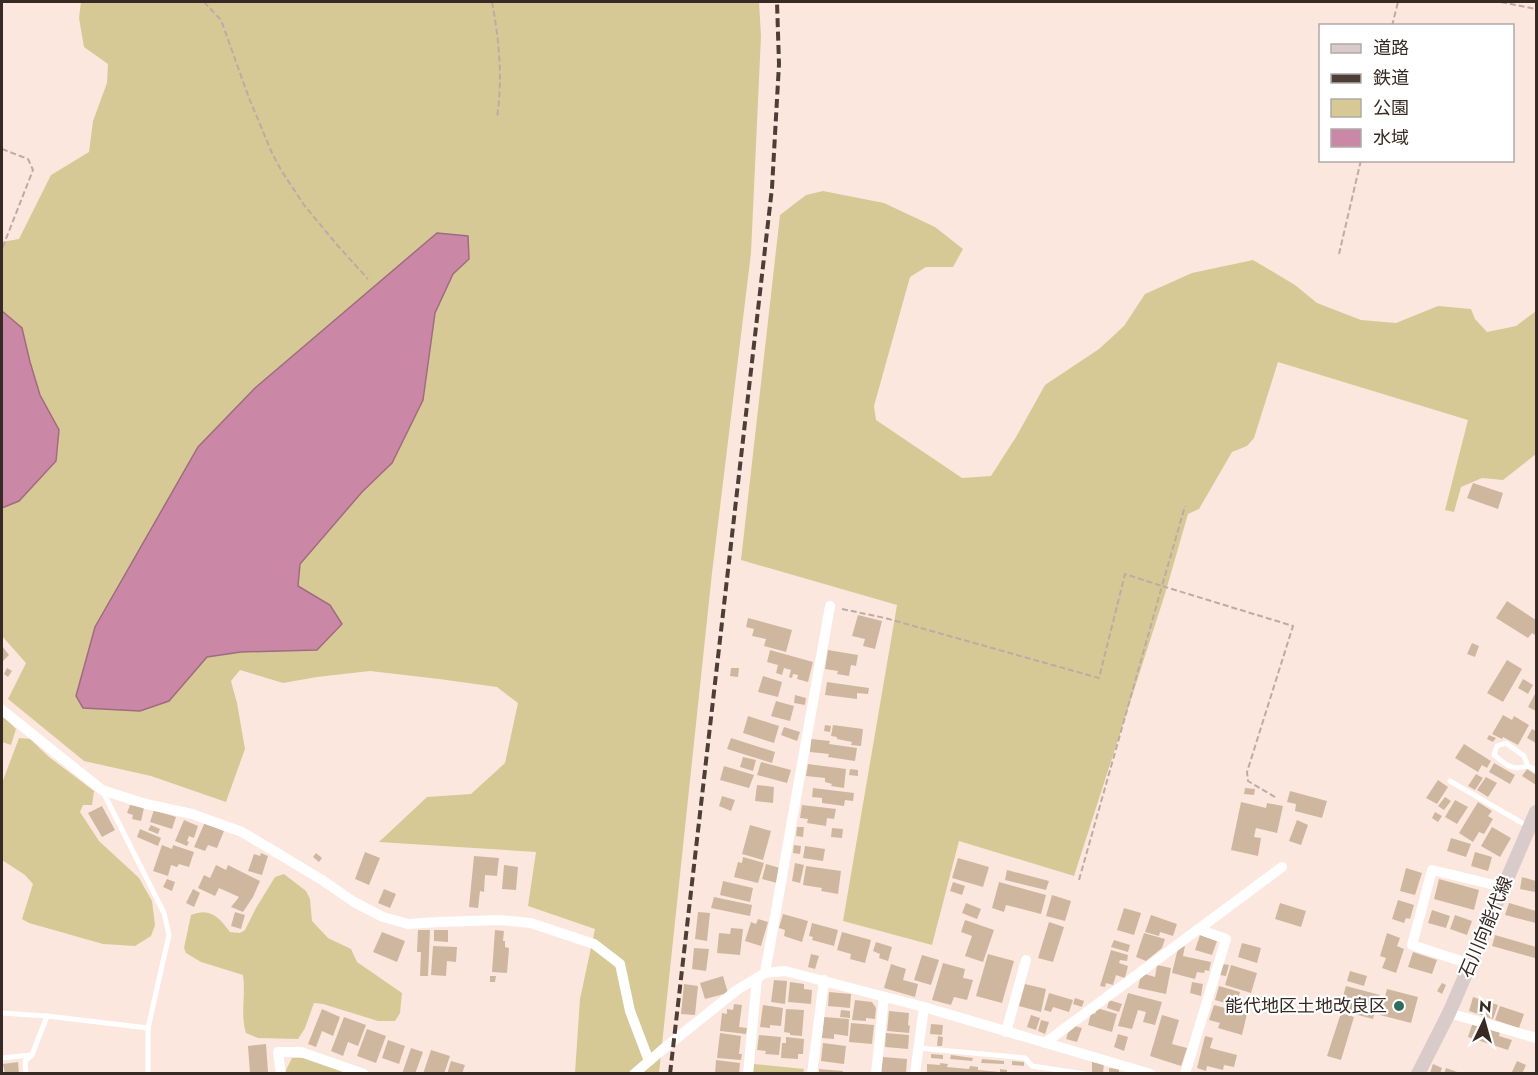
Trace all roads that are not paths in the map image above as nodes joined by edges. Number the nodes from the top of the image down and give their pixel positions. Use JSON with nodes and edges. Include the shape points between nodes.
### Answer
{"nodes":[{"id":1,"x":830,"y":606,"type":"road end"},
{"id":2,"x":2,"y":710,"type":"edge"},
{"id":3,"x":1528,"y":766,"type":"junction"},
{"id":4,"x":1536,"y":770,"type":"edge"},
{"id":5,"x":1450,"y":782,"type":"dead end"},
{"id":6,"x":102,"y":790,"type":"junction"},
{"id":7,"x":1536,"y":812,"type":"edge"},
{"id":8,"x":1530,"y":828,"type":"junction"},
{"id":9,"x":1282,"y":867,"type":"dead end"},
{"id":10,"x":1503,"y":887,"type":"junction"},
{"id":11,"x":1198,"y":930,"type":"junction"},
{"id":12,"x":1026,"y":960,"type":"dead end"},
{"id":13,"x":1470,"y":964,"type":"junction"},
{"id":14,"x":761,"y":975,"type":"junction"},
{"id":15,"x":824,"y":980,"type":"junction"},
{"id":16,"x":884,"y":997,"type":"junction"},
{"id":17,"x":924,"y":1007,"type":"junction"},
{"id":18,"x":2,"y":1013,"type":"edge"},
{"id":19,"x":1449,"y":1013,"type":"junction"},
{"id":20,"x":47,"y":1016,"type":"junction"},
{"id":21,"x":148,"y":1028,"type":"junction"},
{"id":22,"x":1006,"y":1032,"type":"junction"},
{"id":23,"x":1536,"y":1037,"type":"edge"},
{"id":24,"x":1045,"y":1043,"type":"junction"},
{"id":25,"x":918,"y":1048,"type":"junction"},
{"id":26,"x":32,"y":1055,"type":"junction"},
{"id":27,"x":2,"y":1058,"type":"edge"},
{"id":28,"x":648,"y":1061,"type":"junction"},
{"id":29,"x":1129,"y":1071,"type":"edge"},
{"id":30,"x":26,"y":1074,"type":"edge"},
{"id":31,"x":148,"y":1074,"type":"edge"},
{"id":32,"x":281,"y":1074,"type":"edge"},
{"id":33,"x":364,"y":1074,"type":"edge"},
{"id":34,"x":634,"y":1074,"type":"edge"},
{"id":35,"x":748,"y":1074,"type":"edge"},
{"id":36,"x":812,"y":1074,"type":"edge"},
{"id":37,"x":876,"y":1074,"type":"edge"},
{"id":38,"x":915,"y":1074,"type":"edge"},
{"id":39,"x":1085,"y":1074,"type":"edge"},
{"id":40,"x":1151,"y":1074,"type":"edge"},
{"id":41,"x":1185,"y":1074,"type":"edge"},
{"id":42,"x":1418,"y":1074,"type":"edge"}],
"edges":[{"from":1,"to":14,"type":"street"},
{"from":2,"to":6,"type":"street"},
{"from":3,"to":3,"type":"lane","via":[[1524,756],[1506,744],[1497,746],[1494,755],[1510,768]]},
{"from":3,"to":4,"type":"lane"},
{"from":5,"to":8,"type":"lane"},
{"from":6,"to":21,"type":"lane","via":[[164,912],[169,935]]},
{"from":6,"to":28,"type":"street","via":[[242,832],[383,917],[408,924],[531,922],[594,944],[620,964],[630,1011]]},
{"from":7,"to":8,"type":"main road","name":"石川向能代線"},
{"from":8,"to":10,"type":"main road","name":"石川向能代線"},
{"from":9,"to":11,"type":"street"},
{"from":10,"to":13,"type":"main road","name":"石川向能代線"},
{"from":10,"to":13,"type":"street","via":[[1432,870],[1412,945]]},
{"from":11,"to":24,"type":"street"},
{"from":11,"to":41,"type":"street","via":[[1226,939]]},
{"from":12,"to":22,"type":"street"},
{"from":13,"to":19,"type":"main road","name":"石川向能代線"},
{"from":14,"to":15,"type":"street","via":[[785,971]]},
{"from":14,"to":28,"type":"street"},
{"from":14,"to":35,"type":"street"},
{"from":15,"to":16,"type":"street"},
{"from":15,"to":36,"type":"street"},
{"from":16,"to":17,"type":"street"},
{"from":16,"to":37,"type":"street"},
{"from":17,"to":22,"type":"street"},
{"from":17,"to":25,"type":"street"},
{"from":18,"to":20,"type":"lane"},
{"from":19,"to":23,"type":"street"},
{"from":19,"to":42,"type":"main road","name":"石川向能代線"},
{"from":20,"to":21,"type":"lane"},
{"from":20,"to":26,"type":"lane"},
{"from":21,"to":31,"type":"lane"},
{"from":22,"to":24,"type":"street"},
{"from":24,"to":29,"type":"street"},
{"from":25,"to":38,"type":"street"},
{"from":25,"to":39,"type":"lane","via":[[1025,1058],[1032,1066]]},
{"from":26,"to":27,"type":"lane"},
{"from":26,"to":30,"type":"lane","via":[[26,1061]]},
{"from":28,"to":34,"type":"street"},
{"from":29,"to":40,"type":"street"},
{"from":32,"to":33,"type":"street","via":[[278,1052],[301,1052]]}]}
